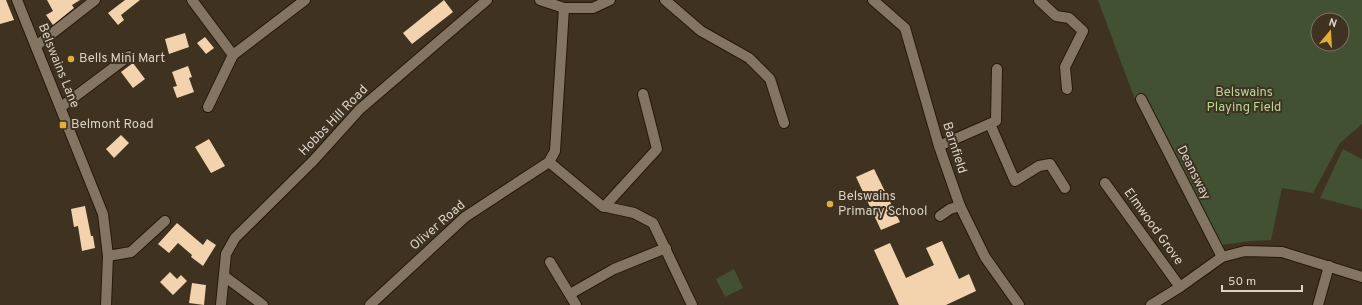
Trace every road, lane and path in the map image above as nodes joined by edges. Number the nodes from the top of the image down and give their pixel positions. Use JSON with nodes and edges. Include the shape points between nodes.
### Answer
{"nodes":[{"id":1,"x":17,"y":0,"type":"edge"},
{"id":2,"x":95,"y":0,"type":"edge"},
{"id":3,"x":192,"y":0,"type":"edge"},
{"id":4,"x":305,"y":0,"type":"edge"},
{"id":5,"x":487,"y":0,"type":"edge"},
{"id":6,"x":540,"y":0,"type":"edge"},
{"id":7,"x":610,"y":0,"type":"edge"},
{"id":8,"x":665,"y":0,"type":"edge"},
{"id":9,"x":873,"y":0,"type":"edge"},
{"id":10,"x":1039,"y":0,"type":"edge"},
{"id":11,"x":564,"y":8,"type":"junction"},
{"id":12,"x":36,"y":46,"type":"junction"},
{"id":13,"x":233,"y":55,"type":"junction"},
{"id":14,"x":129,"y":56,"type":"dead end"},
{"id":15,"x":997,"y":69,"type":"dead end"},
{"id":16,"x":1067,"y":89,"type":"dead end"},
{"id":17,"x":642,"y":94,"type":"dead end"},
{"id":18,"x":1141,"y":99,"type":"dead end"},
{"id":19,"x":61,"y":107,"type":"junction"},
{"id":20,"x":208,"y":107,"type":"dead end"},
{"id":21,"x":784,"y":123,"type":"dead end"},
{"id":22,"x":990,"y":124,"type":"junction"},
{"id":23,"x":939,"y":146,"type":"junction"},
{"id":24,"x":549,"y":162,"type":"junction"},
{"id":25,"x":1105,"y":183,"type":"dead end"},
{"id":26,"x":1065,"y":188,"type":"dead end"},
{"id":27,"x":960,"y":206,"type":"junction"},
{"id":28,"x":604,"y":207,"type":"junction"},
{"id":29,"x":940,"y":216,"type":"dead end"},
{"id":30,"x":165,"y":221,"type":"dead end"},
{"id":31,"x":666,"y":248,"type":"junction"},
{"id":32,"x":108,"y":256,"type":"junction"},
{"id":33,"x":1222,"y":257,"type":"junction"},
{"id":34,"x":550,"y":262,"type":"dead end"},
{"id":35,"x":1328,"y":266,"type":"junction"},
{"id":36,"x":224,"y":276,"type":"junction"},
{"id":37,"x":1362,"y":277,"type":"edge"},
{"id":38,"x":1180,"y":287,"type":"junction"},
{"id":39,"x":570,"y":294,"type":"junction"},
{"id":40,"x":106,"y":305,"type":"edge"},
{"id":41,"x":221,"y":305,"type":"edge"},
{"id":42,"x":263,"y":305,"type":"edge"},
{"id":43,"x":370,"y":305,"type":"edge"},
{"id":44,"x":576,"y":305,"type":"edge"},
{"id":45,"x":692,"y":305,"type":"edge"},
{"id":46,"x":1019,"y":305,"type":"edge"},
{"id":47,"x":1151,"y":305,"type":"edge"},
{"id":48,"x":1318,"y":305,"type":"edge"}],
"edges":[{"from":1,"to":12,"type":"street","name":"Belswains Lane"},
{"from":2,"to":12,"type":"street"},
{"from":3,"to":13,"type":"street"},
{"from":4,"to":13,"type":"street"},
{"from":5,"to":36,"type":"street","name":"Hobbs Hill Road","via":[[360,109],[313,161],[235,238],[226,254]]},
{"from":6,"to":11,"type":"street"},
{"from":7,"to":11,"type":"street","via":[[593,8]]},
{"from":8,"to":21,"type":"street","via":[[701,32],[749,58],[770,79]]},
{"from":9,"to":23,"type":"street","name":"Barnfield","via":[[905,28]]},
{"from":10,"to":16,"type":"street","via":[[1056,16],[1069,18],[1083,31],[1065,67]]},
{"from":11,"to":24,"type":"street","via":[[555,151]]},
{"from":12,"to":19,"type":"street","name":"Belswains Lane"},
{"from":13,"to":20,"type":"street"},
{"from":14,"to":19,"type":"street"},
{"from":15,"to":22,"type":"street","via":[[996,121]]},
{"from":17,"to":28,"type":"street","via":[[657,150]]},
{"from":18,"to":33,"type":"street","name":"Deansway"},
{"from":19,"to":32,"type":"street","name":"Belswains Lane","via":[[103,214]]},
{"from":22,"to":23,"type":"street"},
{"from":22,"to":26,"type":"street","via":[[1015,181],[1039,166],[1050,164]]},
{"from":23,"to":27,"type":"street","name":"Barnfield"},
{"from":24,"to":28,"type":"street"},
{"from":24,"to":43,"type":"street","name":"Oliver Road","via":[[465,217]]},
{"from":25,"to":38,"type":"street","name":"Elmwood Grove"},
{"from":27,"to":29,"type":"street"},
{"from":27,"to":46,"type":"street","name":"Barnfield","via":[[986,257]]},
{"from":28,"to":31,"type":"street","via":[[634,213],[654,223]]},
{"from":30,"to":32,"type":"street","via":[[131,252]]},
{"from":31,"to":39,"type":"street","via":[[614,269]]},
{"from":31,"to":45,"type":"street"},
{"from":32,"to":40,"type":"street","name":"Belswains Lane"},
{"from":33,"to":35,"type":"street","via":[[1245,252],[1282,252]]},
{"from":33,"to":38,"type":"street"},
{"from":34,"to":39,"type":"street"},
{"from":35,"to":37,"type":"street"},
{"from":35,"to":48,"type":"street"},
{"from":36,"to":41,"type":"street"},
{"from":36,"to":42,"type":"street"},
{"from":38,"to":47,"type":"street"},
{"from":39,"to":44,"type":"street"}]}
